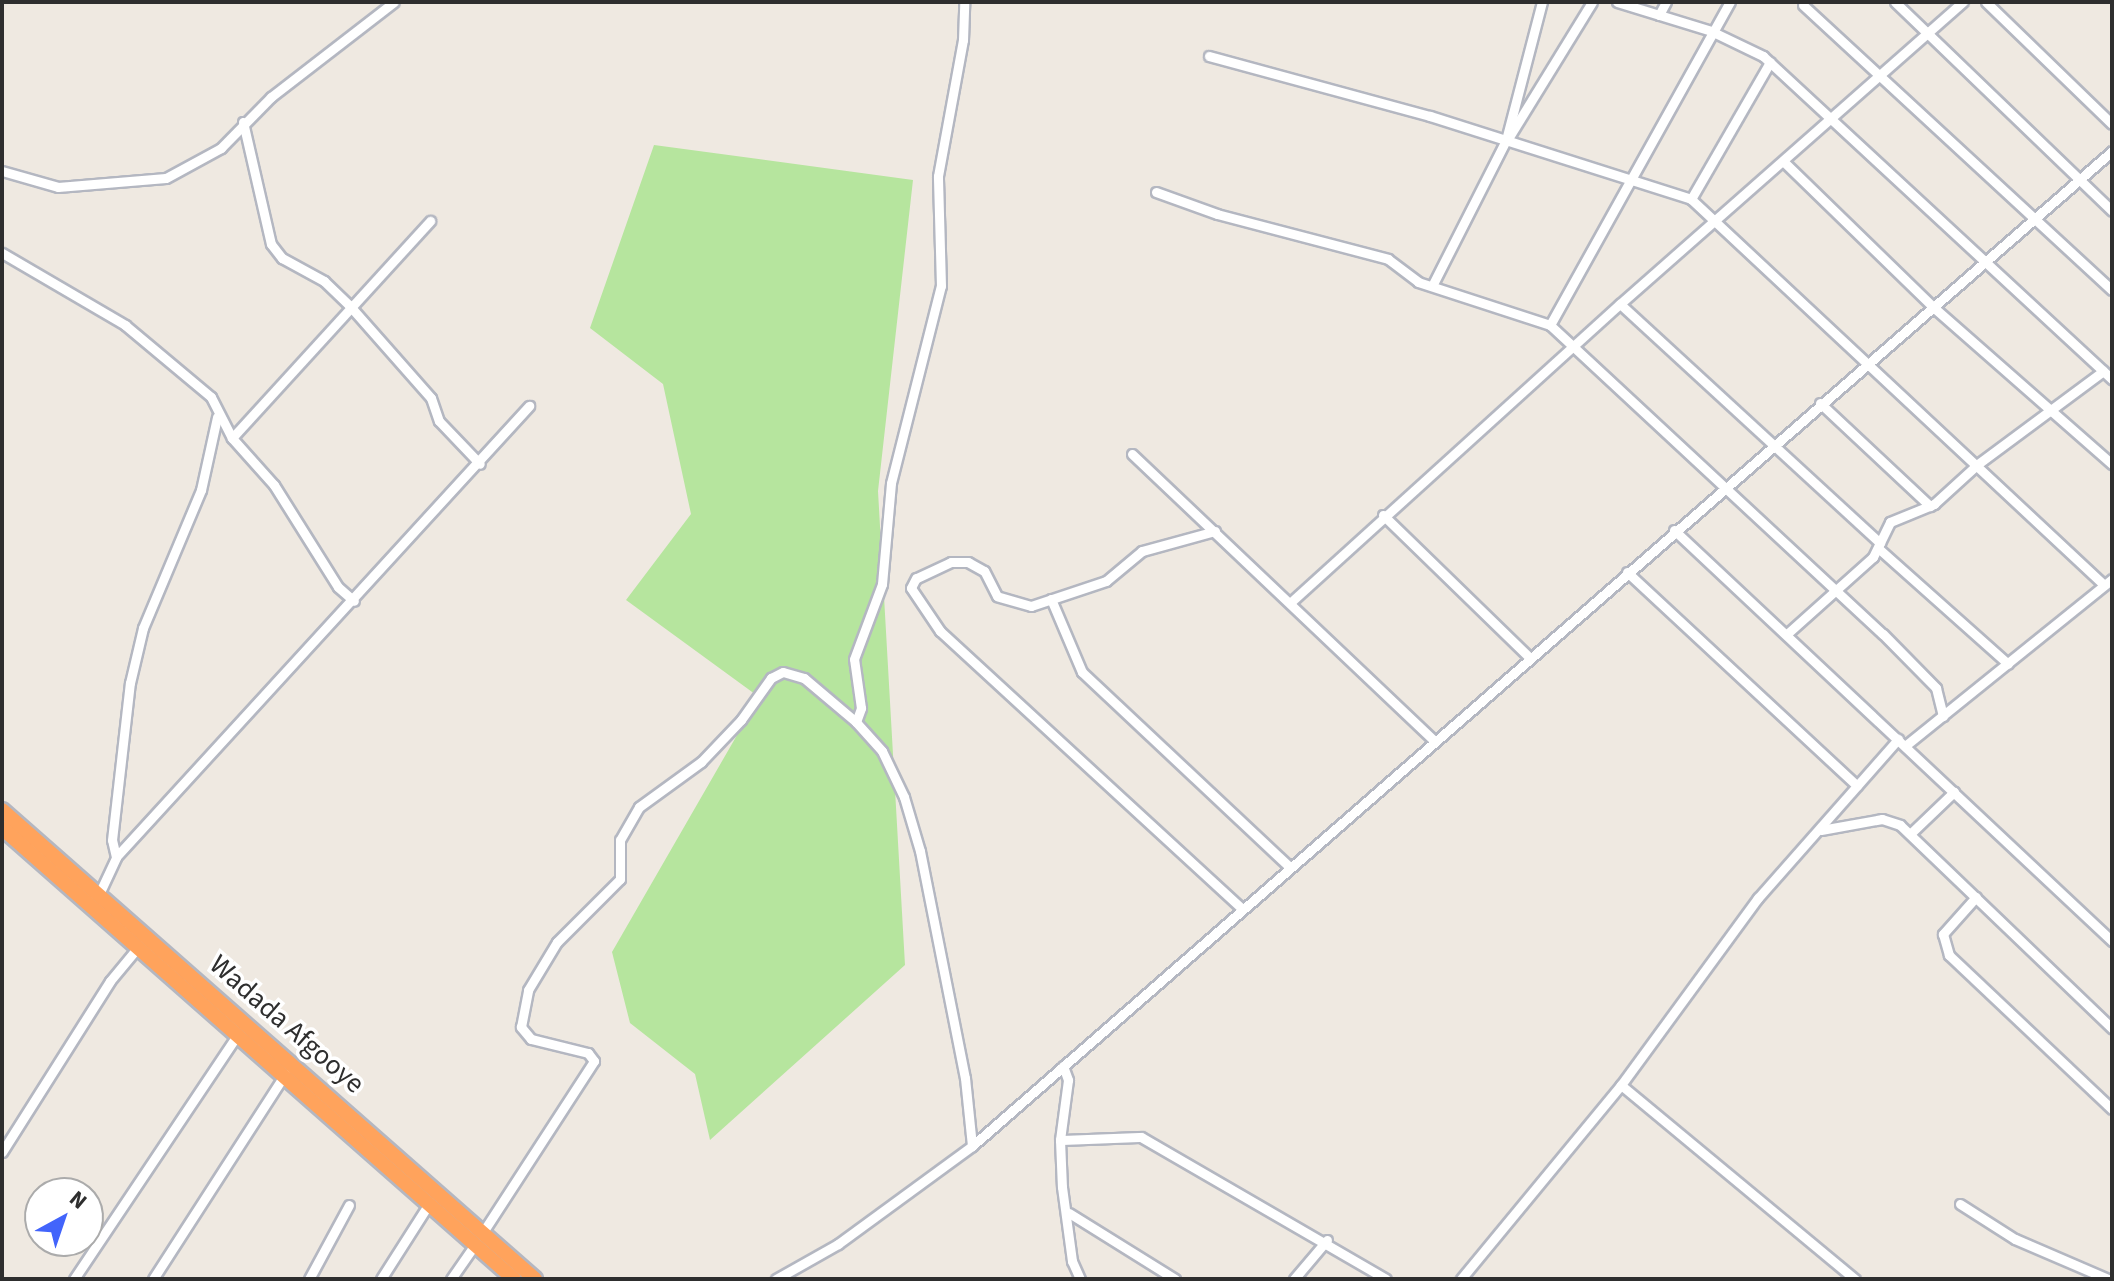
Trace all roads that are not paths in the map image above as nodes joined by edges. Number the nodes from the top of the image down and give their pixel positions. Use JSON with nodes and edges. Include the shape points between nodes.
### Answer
{"nodes":[{"id":1,"x":394,"y":2,"type":"edge"},
{"id":2,"x":964,"y":2,"type":"edge"},
{"id":3,"x":1542,"y":2,"type":"edge"},
{"id":4,"x":1592,"y":2,"type":"edge"},
{"id":5,"x":1617,"y":2,"type":"edge"},
{"id":6,"x":1666,"y":2,"type":"edge"},
{"id":7,"x":1730,"y":2,"type":"edge"},
{"id":8,"x":1895,"y":2,"type":"edge"},
{"id":9,"x":1963,"y":2,"type":"edge"},
{"id":10,"x":1986,"y":2,"type":"edge"},
{"id":11,"x":1803,"y":5,"type":"dead end"},
{"id":12,"x":1659,"y":15,"type":"junction"},
{"id":13,"x":1711,"y":31,"type":"junction"},
{"id":14,"x":1924,"y":36,"type":"junction"},
{"id":15,"x":1209,"y":56,"type":"dead end"},
{"id":16,"x":1770,"y":62,"type":"junction"},
{"id":17,"x":1879,"y":76,"type":"junction"},
{"id":18,"x":1830,"y":119,"type":"junction"},
{"id":19,"x":243,"y":122,"type":"junction"},
{"id":20,"x":2112,"y":124,"type":"edge"},
{"id":21,"x":1506,"y":140,"type":"junction"},
{"id":22,"x":2112,"y":151,"type":"edge"},
{"id":23,"x":1783,"y":161,"type":"junction"},
{"id":24,"x":2,"y":171,"type":"edge"},
{"id":25,"x":1632,"y":178,"type":"junction"},
{"id":26,"x":2078,"y":180,"type":"junction"},
{"id":27,"x":1156,"y":192,"type":"dead end"},
{"id":28,"x":1691,"y":199,"type":"junction"},
{"id":29,"x":2112,"y":211,"type":"edge"},
{"id":30,"x":1715,"y":217,"type":"junction"},
{"id":31,"x":2034,"y":218,"type":"junction"},
{"id":32,"x":430,"y":221,"type":"dead end"},
{"id":33,"x":2,"y":253,"type":"edge"},
{"id":34,"x":1983,"y":263,"type":"junction"},
{"id":35,"x":1432,"y":286,"type":"junction"},
{"id":36,"x":2112,"y":290,"type":"edge"},
{"id":37,"x":1620,"y":304,"type":"junction"},
{"id":38,"x":349,"y":305,"type":"junction"},
{"id":39,"x":1932,"y":306,"type":"junction"},
{"id":40,"x":1550,"y":325,"type":"junction"},
{"id":41,"x":1573,"y":348,"type":"junction"},
{"id":42,"x":1868,"y":362,"type":"junction"},
{"id":43,"x":2103,"y":371,"type":"junction"},
{"id":44,"x":2112,"y":379,"type":"edge"},
{"id":45,"x":1820,"y":403,"type":"junction"},
{"id":46,"x":529,"y":406,"type":"dead end"},
{"id":47,"x":2050,"y":413,"type":"junction"},
{"id":48,"x":217,"y":414,"type":"junction"},
{"id":49,"x":232,"y":438,"type":"junction"},
{"id":50,"x":1772,"y":445,"type":"junction"},
{"id":51,"x":1132,"y":454,"type":"dead end"},
{"id":52,"x":480,"y":464,"type":"junction"},
{"id":53,"x":1978,"y":464,"type":"junction"},
{"id":54,"x":2112,"y":464,"type":"edge"},
{"id":55,"x":1725,"y":486,"type":"junction"},
{"id":56,"x":1930,"y":506,"type":"junction"},
{"id":57,"x":1383,"y":515,"type":"junction"},
{"id":58,"x":1674,"y":530,"type":"junction"},
{"id":59,"x":1215,"y":531,"type":"junction"},
{"id":60,"x":1879,"y":545,"type":"junction"},
{"id":61,"x":1627,"y":572,"type":"junction"},
{"id":62,"x":2108,"y":582,"type":"edge"},
{"id":63,"x":1835,"y":591,"type":"junction"},
{"id":64,"x":1051,"y":599,"type":"junction"},
{"id":65,"x":354,"y":601,"type":"junction"},
{"id":66,"x":1291,"y":602,"type":"junction"},
{"id":67,"x":1788,"y":633,"type":"junction"},
{"id":68,"x":1529,"y":657,"type":"junction"},
{"id":69,"x":2008,"y":664,"type":"junction"},
{"id":70,"x":1943,"y":716,"type":"junction"},
{"id":71,"x":856,"y":722,"type":"junction"},
{"id":72,"x":1434,"y":741,"type":"junction"},
{"id":73,"x":1902,"y":742,"type":"junction"},
{"id":74,"x":1857,"y":786,"type":"junction"},
{"id":75,"x":1954,"y":792,"type":"junction"},
{"id":76,"x":2,"y":810,"type":"edge"},
{"id":77,"x":2,"y":828,"type":"edge"},
{"id":78,"x":1821,"y":830,"type":"junction"},
{"id":79,"x":1910,"y":834,"type":"junction"},
{"id":80,"x":116,"y":857,"type":"junction"},
{"id":81,"x":1290,"y":867,"type":"junction"},
{"id":82,"x":100,"y":892,"type":"junction"},
{"id":83,"x":1976,"y":897,"type":"junction"},
{"id":84,"x":1242,"y":909,"type":"junction"},
{"id":85,"x":2112,"y":941,"type":"edge"},
{"id":86,"x":139,"y":946,"type":"junction"},
{"id":87,"x":2112,"y":1028,"type":"edge"},
{"id":88,"x":238,"y":1034,"type":"junction"},
{"id":89,"x":1063,"y":1066,"type":"junction"},
{"id":90,"x":285,"y":1074,"type":"junction"},
{"id":91,"x":1621,"y":1085,"type":"junction"},
{"id":92,"x":2112,"y":1109,"type":"edge"},
{"id":93,"x":1060,"y":1140,"type":"junction"},
{"id":94,"x":972,"y":1146,"type":"junction"},
{"id":95,"x":2,"y":1152,"type":"edge"},
{"id":96,"x":430,"y":1202,"type":"junction"},
{"id":97,"x":1960,"y":1204,"type":"dead end"},
{"id":98,"x":349,"y":1205,"type":"dead end"},
{"id":99,"x":1069,"y":1213,"type":"junction"},
{"id":100,"x":479,"y":1237,"type":"junction"},
{"id":101,"x":1327,"y":1240,"type":"junction"},
{"id":102,"x":2096,"y":1276,"type":"edge"},
{"id":103,"x":1381,"y":1278,"type":"edge"},
{"id":104,"x":74,"y":1279,"type":"edge"},
{"id":105,"x":153,"y":1279,"type":"edge"},
{"id":106,"x":309,"y":1279,"type":"edge"},
{"id":107,"x":381,"y":1279,"type":"edge"},
{"id":108,"x":451,"y":1279,"type":"edge"},
{"id":109,"x":514,"y":1279,"type":"edge"},
{"id":110,"x":535,"y":1279,"type":"edge"},
{"id":111,"x":776,"y":1279,"type":"edge"},
{"id":112,"x":1080,"y":1279,"type":"edge"},
{"id":113,"x":1175,"y":1279,"type":"edge"},
{"id":114,"x":1294,"y":1279,"type":"edge"},
{"id":115,"x":1461,"y":1279,"type":"edge"},
{"id":116,"x":1855,"y":1279,"type":"edge"},
{"id":117,"x":2108,"y":1279,"type":"edge"}],
"edges":[{"from":1,"to":19,"type":"street"},
{"from":2,"to":71,"type":"street","via":[[963,40],[938,176],[941,286],[891,483],[882,584],[854,659],[861,708]]},
{"from":3,"to":21,"type":"street"},
{"from":4,"to":21,"type":"street"},
{"from":5,"to":12,"type":"street"},
{"from":6,"to":12,"type":"street"},
{"from":7,"to":13,"type":"street"},
{"from":8,"to":14,"type":"street"},
{"from":9,"to":14,"type":"street"},
{"from":10,"to":20,"type":"street"},
{"from":11,"to":17,"type":"street"},
{"from":12,"to":13,"type":"street"},
{"from":13,"to":16,"type":"street"},
{"from":13,"to":25,"type":"street"},
{"from":14,"to":17,"type":"street"},
{"from":14,"to":26,"type":"street"},
{"from":15,"to":21,"type":"street"},
{"from":16,"to":18,"type":"street"},
{"from":16,"to":28,"type":"street"},
{"from":17,"to":18,"type":"street"},
{"from":17,"to":31,"type":"street"},
{"from":18,"to":23,"type":"street"},
{"from":18,"to":34,"type":"street"},
{"from":19,"to":24,"type":"street","via":[[221,148],[166,178],[58,187]]},
{"from":19,"to":38,"type":"street","via":[[271,244],[282,258],[324,281]]},
{"from":21,"to":25,"type":"street"},
{"from":21,"to":35,"type":"street"},
{"from":22,"to":26,"type":"street"},
{"from":23,"to":30,"type":"street"},
{"from":23,"to":39,"type":"street"},
{"from":25,"to":28,"type":"street"},
{"from":25,"to":40,"type":"street"},
{"from":26,"to":29,"type":"street"},
{"from":26,"to":31,"type":"street"},
{"from":27,"to":35,"type":"street","via":[[1217,214],[1388,259]]},
{"from":28,"to":30,"type":"street"},
{"from":30,"to":37,"type":"street"},
{"from":30,"to":42,"type":"street"},
{"from":31,"to":34,"type":"street"},
{"from":31,"to":36,"type":"street"},
{"from":32,"to":38,"type":"street"},
{"from":33,"to":48,"type":"street","via":[[125,325],[211,397]]},
{"from":34,"to":39,"type":"street"},
{"from":34,"to":43,"type":"street"},
{"from":35,"to":40,"type":"street"},
{"from":37,"to":41,"type":"street"},
{"from":37,"to":50,"type":"street"},
{"from":38,"to":49,"type":"street"},
{"from":38,"to":52,"type":"street","via":[[431,398],[439,421]]},
{"from":39,"to":42,"type":"street"},
{"from":39,"to":47,"type":"street"},
{"from":40,"to":41,"type":"street"},
{"from":41,"to":55,"type":"street"},
{"from":41,"to":57,"type":"street"},
{"from":42,"to":45,"type":"street"},
{"from":42,"to":53,"type":"street"},
{"from":43,"to":44,"type":"street"},
{"from":43,"to":47,"type":"street"},
{"from":45,"to":50,"type":"street"},
{"from":45,"to":56,"type":"street"},
{"from":46,"to":52,"type":"street"},
{"from":47,"to":53,"type":"street"},
{"from":47,"to":54,"type":"street"},
{"from":48,"to":49,"type":"street"},
{"from":48,"to":80,"type":"street","via":[[212,457],[143,628],[130,683],[112,840]]},
{"from":49,"to":65,"type":"street","via":[[274,485],[338,587]]},
{"from":50,"to":55,"type":"street"},
{"from":50,"to":60,"type":"street"},
{"from":51,"to":59,"type":"street"},
{"from":52,"to":65,"type":"street"},
{"from":53,"to":56,"type":"street"},
{"from":53,"to":62,"type":"street"},
{"from":55,"to":58,"type":"street"},
{"from":55,"to":63,"type":"street"},
{"from":56,"to":60,"type":"street","via":[[1890,522]]},
{"from":57,"to":66,"type":"street"},
{"from":57,"to":68,"type":"street"},
{"from":58,"to":61,"type":"street"},
{"from":58,"to":67,"type":"street"},
{"from":59,"to":64,"type":"street","via":[[1142,551],[1106,581]]},
{"from":59,"to":66,"type":"street"},
{"from":60,"to":63,"type":"street"},
{"from":60,"to":69,"type":"street"},
{"from":61,"to":68,"type":"street"},
{"from":61,"to":74,"type":"street"},
{"from":62,"to":69,"type":"street"},
{"from":63,"to":67,"type":"street"},
{"from":63,"to":70,"type":"street","via":[[1936,688]]},
{"from":64,"to":81,"type":"street","via":[[1082,672]]},
{"from":64,"to":84,"type":"street","via":[[1031,606],[1012,603],[997,596],[978,566],[958,561],[916,578],[911,588],[940,631]]},
{"from":65,"to":80,"type":"street"},
{"from":66,"to":72,"type":"street"},
{"from":67,"to":73,"type":"street"},
{"from":68,"to":72,"type":"street"},
{"from":69,"to":70,"type":"street"},
{"from":70,"to":73,"type":"street"},
{"from":71,"to":94,"type":"street","via":[[882,751],[920,851],[965,1078]]},
{"from":71,"to":100,"type":"street","via":[[795,673],[776,673],[701,762],[639,807],[620,840],[620,879],[557,942],[528,990],[522,1019],[531,1039],[588,1053],[594,1061]]},
{"from":72,"to":81,"type":"street"},
{"from":73,"to":74,"type":"street"},
{"from":73,"to":75,"type":"street"},
{"from":74,"to":78,"type":"street"},
{"from":75,"to":79,"type":"street"},
{"from":75,"to":85,"type":"street"},
{"from":76,"to":82,"type":"highway","name":"Wadada Afgooye"},
{"from":77,"to":86,"type":"highway","name":"Wadada Afgooye"},
{"from":78,"to":79,"type":"street","via":[[1882,819]]},
{"from":78,"to":91,"type":"street","via":[[1758,898]]},
{"from":79,"to":83,"type":"street"},
{"from":80,"to":82,"type":"street"},
{"from":81,"to":84,"type":"street"},
{"from":82,"to":100,"type":"highway","name":"Wadada Afgooye"},
{"from":83,"to":87,"type":"street"},
{"from":83,"to":92,"type":"street","via":[[1943,934],[1949,955]]},
{"from":84,"to":89,"type":"street"},
{"from":86,"to":88,"type":"highway","name":"Wadada Afgooye"},
{"from":86,"to":95,"type":"street","via":[[110,981]]},
{"from":88,"to":90,"type":"highway","name":"Wadada Afgooye"},
{"from":88,"to":104,"type":"street"},
{"from":89,"to":93,"type":"street","via":[[1068,1080]]},
{"from":89,"to":94,"type":"street"},
{"from":90,"to":96,"type":"highway","name":"Wadada Afgooye"},
{"from":90,"to":105,"type":"street"},
{"from":91,"to":115,"type":"street"},
{"from":91,"to":116,"type":"street"},
{"from":93,"to":99,"type":"street"},
{"from":93,"to":101,"type":"street","via":[[1141,1137]]},
{"from":94,"to":111,"type":"street","via":[[838,1244]]},
{"from":96,"to":100,"type":"highway","name":"Wadada Afgooye"},
{"from":96,"to":107,"type":"street"},
{"from":97,"to":102,"type":"street","via":[[2015,1239]]},
{"from":98,"to":106,"type":"street"},
{"from":99,"to":112,"type":"street","via":[[1072,1261]]},
{"from":99,"to":113,"type":"street"},
{"from":100,"to":108,"type":"street"},
{"from":100,"to":109,"type":"highway","name":"Wadada Afgooye"},
{"from":100,"to":110,"type":"highway","name":"Wadada Afgooye"},
{"from":101,"to":103,"type":"street"},
{"from":101,"to":114,"type":"street"},
{"from":102,"to":117,"type":"street"}]}
